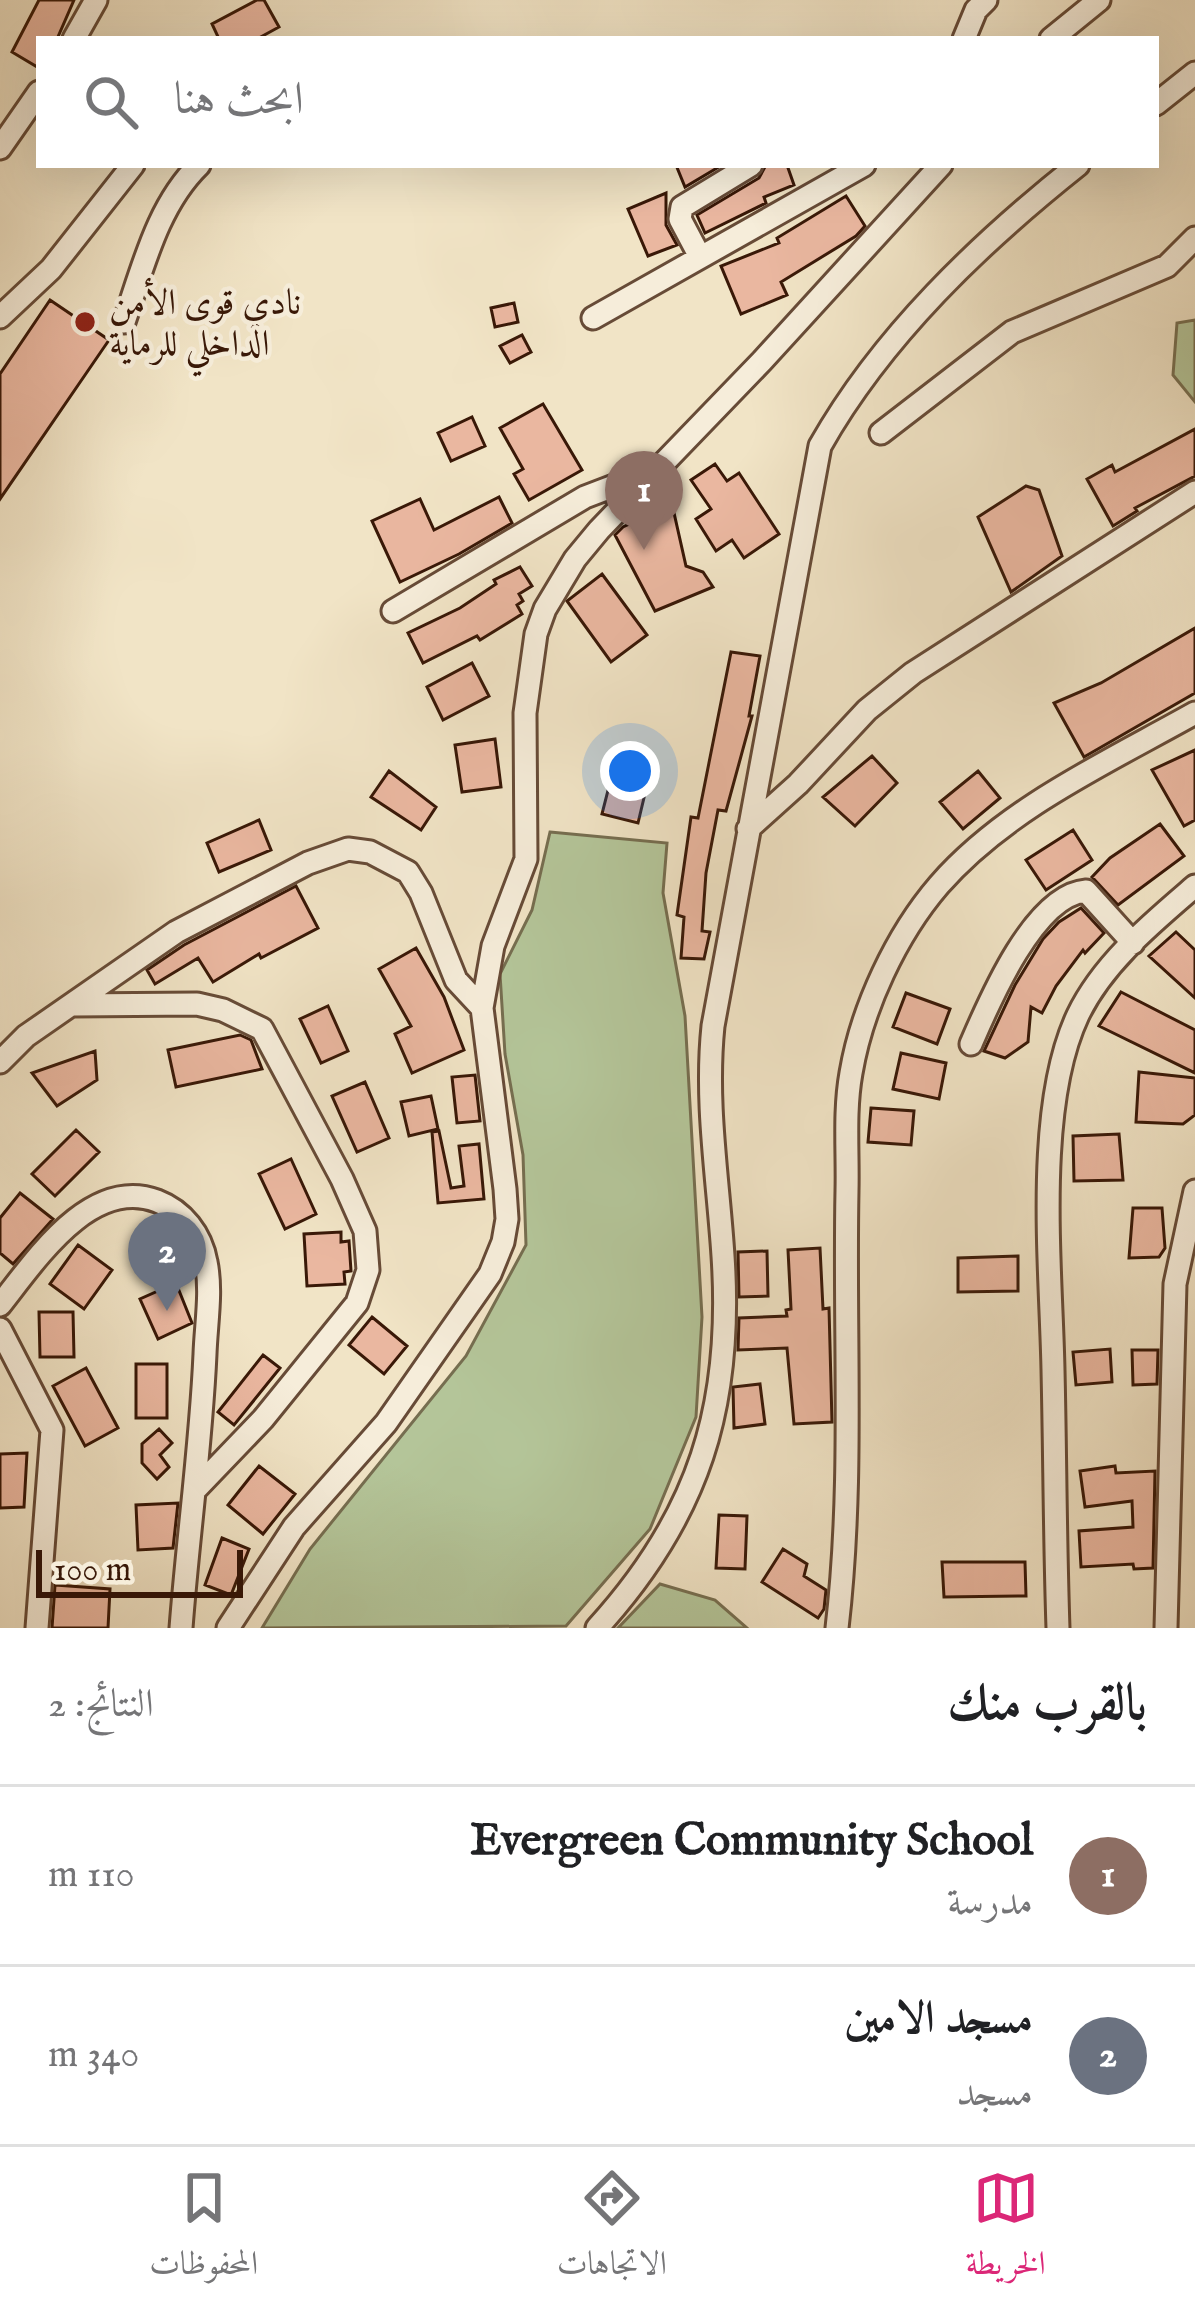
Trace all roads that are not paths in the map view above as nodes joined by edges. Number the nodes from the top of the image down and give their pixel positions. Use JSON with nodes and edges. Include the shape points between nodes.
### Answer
{"nodes":[{"id":1,"x":96,"y":0,"type":"edge"},
{"id":2,"x":986,"y":0,"type":"edge"},
{"id":3,"x":1099,"y":0,"type":"edge"},
{"id":4,"x":76,"y":36,"type":"edge"},
{"id":5,"x":965,"y":36,"type":"edge"},
{"id":6,"x":1055,"y":36,"type":"edge"},
{"id":7,"x":1195,"y":73,"type":"edge"},
{"id":8,"x":36,"y":96,"type":"edge"},
{"id":9,"x":1159,"y":102,"type":"edge"},
{"id":10,"x":0,"y":148,"type":"edge"},
{"id":11,"x":131,"y":168,"type":"edge"},
{"id":12,"x":196,"y":168,"type":"edge"},
{"id":13,"x":747,"y":168,"type":"edge"},
{"id":14,"x":858,"y":168,"type":"edge"},
{"id":15,"x":938,"y":168,"type":"edge"},
{"id":16,"x":1074,"y":168,"type":"edge"},
{"id":17,"x":1195,"y":238,"type":"edge"},
{"id":18,"x":699,"y":255,"type":"junction"},
{"id":19,"x":0,"y":316,"type":"edge"},
{"id":20,"x":593,"y":318,"type":"dead end"},
{"id":21,"x":124,"y":322,"type":"dead end"},
{"id":22,"x":881,"y":433,"type":"dead end"},
{"id":23,"x":643,"y":482,"type":"junction"},
{"id":24,"x":1195,"y":492,"type":"edge"},
{"id":25,"x":393,"y":611,"type":"dead end"},
{"id":26,"x":1195,"y":713,"type":"edge"},
{"id":27,"x":748,"y":829,"type":"junction"},
{"id":28,"x":1195,"y":886,"type":"edge"},
{"id":29,"x":1133,"y":944,"type":"junction"},
{"id":30,"x":73,"y":1005,"type":"junction"},
{"id":31,"x":482,"y":1008,"type":"junction"},
{"id":32,"x":971,"y":1044,"type":"dead end"},
{"id":33,"x":0,"y":1063,"type":"edge"},
{"id":34,"x":1195,"y":1191,"type":"edge"},
{"id":35,"x":0,"y":1305,"type":"edge"},
{"id":36,"x":0,"y":1329,"type":"edge"},
{"id":37,"x":194,"y":1491,"type":"junction"},
{"id":38,"x":37,"y":1628,"type":"edge"},
{"id":39,"x":181,"y":1628,"type":"edge"},
{"id":40,"x":228,"y":1628,"type":"edge"},
{"id":41,"x":597,"y":1628,"type":"edge"},
{"id":42,"x":837,"y":1628,"type":"edge"},
{"id":43,"x":1058,"y":1628,"type":"edge"},
{"id":44,"x":1166,"y":1628,"type":"edge"}],
"edges":[{"from":1,"to":4,"type":"street"},
{"from":2,"to":5,"type":"street"},
{"from":3,"to":6,"type":"street"},
{"from":7,"to":9,"type":"street"},
{"from":8,"to":10,"type":"street"},
{"from":11,"to":19,"type":"street","via":[[51,269]]},
{"from":12,"to":21,"type":"street","via":[[166,207]]},
{"from":13,"to":18,"type":"street","via":[[682,207]]},
{"from":14,"to":18,"type":"street"},
{"from":15,"to":23,"type":"street"},
{"from":16,"to":27,"type":"street","via":[[958,270],[856,388],[820,446]]},
{"from":17,"to":22,"type":"street","via":[[1167,266],[1012,332]]},
{"from":18,"to":20,"type":"street"},
{"from":23,"to":25,"type":"street","via":[[585,497]]},
{"from":23,"to":31,"type":"street","via":[[574,559],[536,634],[525,713],[526,860],[493,946]]},
{"from":24,"to":27,"type":"street","via":[[926,663]]},
{"from":26,"to":42,"type":"street","via":[[1015,819],[969,856],[907,930],[868,1014],[848,1105],[848,1497]]},
{"from":27,"to":41,"type":"street","via":[[709,1069],[723,1257],[721,1391],[688,1498],[651,1563]]},
{"from":28,"to":29,"type":"street"},
{"from":29,"to":32,"type":"street","via":[[1077,891],[1037,923],[1014,956]]},
{"from":29,"to":43,"type":"street","via":[[1075,1022],[1051,1141]]},
{"from":30,"to":31,"type":"street","via":[[176,932],[348,849],[408,872],[456,980]]},
{"from":30,"to":33,"type":"street"},
{"from":30,"to":37,"type":"street","via":[[197,1004],[262,1029],[365,1231],[368,1270],[357,1303]]},
{"from":31,"to":40,"type":"street","via":[[507,1219],[498,1256],[414,1388],[294,1527]]},
{"from":34,"to":44,"type":"street","via":[[1175,1284]]},
{"from":35,"to":37,"type":"street","via":[[47,1248],[100,1204],[141,1196],[180,1213],[201,1244],[208,1290]]},
{"from":36,"to":38,"type":"street","via":[[52,1430]]},
{"from":37,"to":39,"type":"street"}]}
